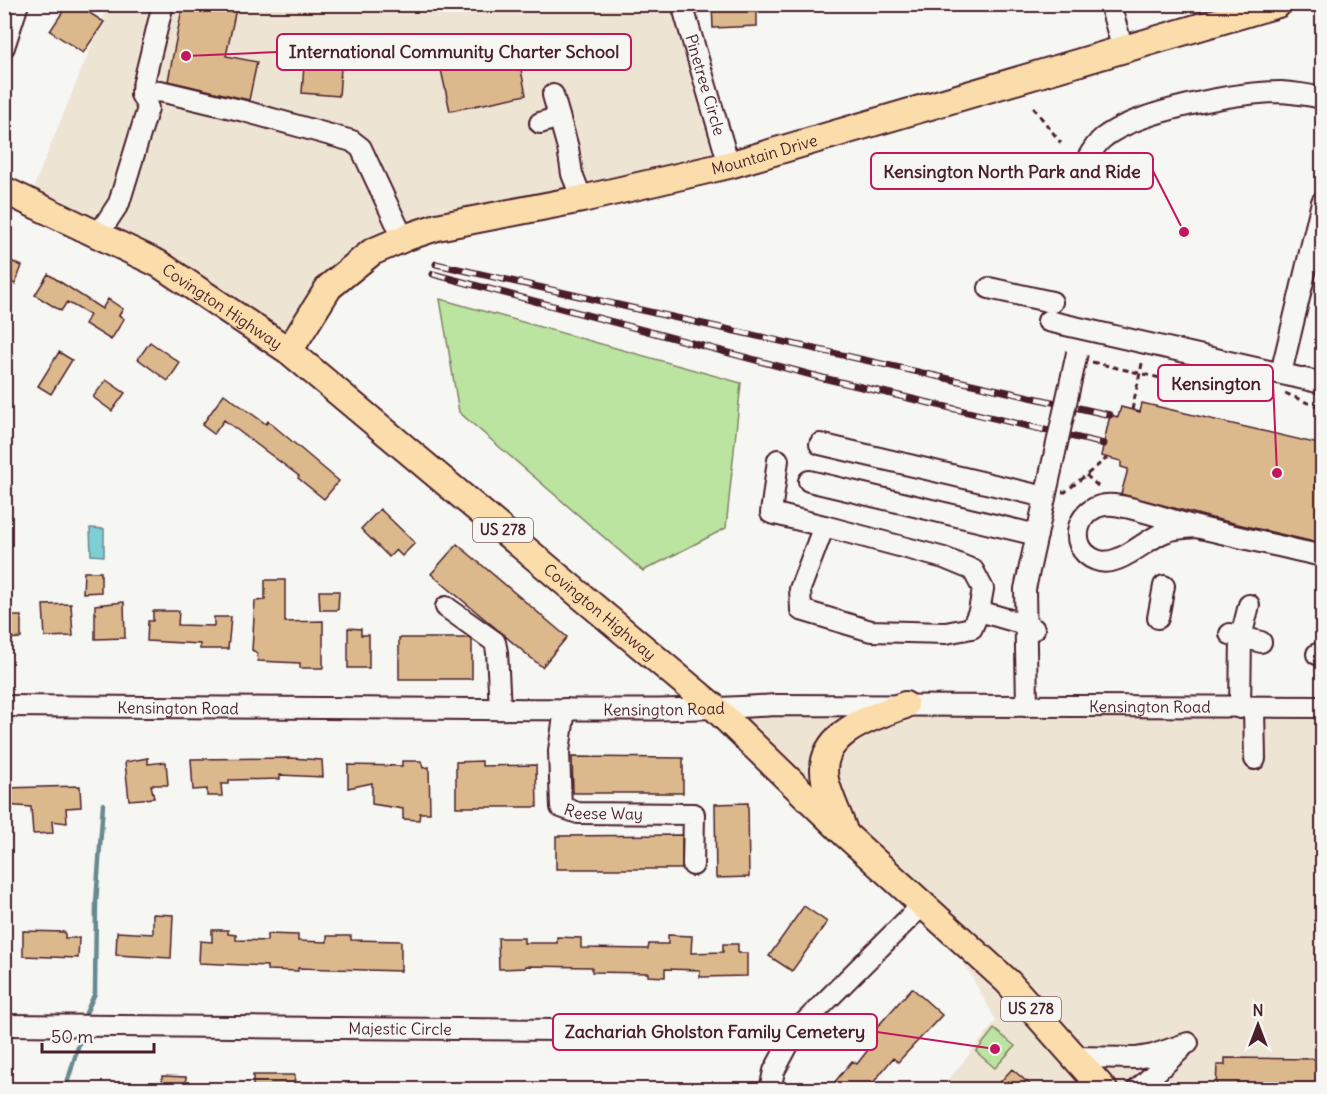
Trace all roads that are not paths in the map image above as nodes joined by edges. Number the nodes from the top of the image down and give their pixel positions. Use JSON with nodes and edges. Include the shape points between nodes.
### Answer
{"nodes":[{"id":1,"x":18,"y":4,"type":"edge"},
{"id":2,"x":163,"y":4,"type":"edge"},
{"id":3,"x":682,"y":4,"type":"edge"},
{"id":4,"x":1110,"y":4,"type":"edge"},
{"id":5,"x":1278,"y":4,"type":"edge"},
{"id":6,"x":4,"y":47,"type":"edge"},
{"id":7,"x":1124,"y":50,"type":"junction"},
{"id":8,"x":141,"y":94,"type":"junction"},
{"id":9,"x":553,"y":96,"type":"dead end"},
{"id":10,"x":1323,"y":98,"type":"edge"},
{"id":11,"x":559,"y":117,"type":"junction"},
{"id":12,"x":540,"y":123,"type":"dead end"},
{"id":13,"x":729,"y":165,"type":"junction"},
{"id":14,"x":1082,"y":168,"type":"dead end"},
{"id":15,"x":4,"y":190,"type":"edge"},
{"id":16,"x":582,"y":199,"type":"junction"},
{"id":17,"x":1323,"y":202,"type":"edge"},
{"id":18,"x":98,"y":235,"type":"junction"},
{"id":19,"x":404,"y":238,"type":"junction"},
{"id":20,"x":989,"y":288,"type":"dead end"},
{"id":21,"x":1052,"y":302,"type":"dead end"},
{"id":22,"x":1048,"y":321,"type":"dead end"},
{"id":23,"x":1083,"y":329,"type":"junction"},
{"id":24,"x":289,"y":351,"type":"junction"},
{"id":25,"x":1281,"y":373,"type":"junction"},
{"id":26,"x":1323,"y":383,"type":"edge"},
{"id":27,"x":820,"y":444,"type":"dead end"},
{"id":28,"x":778,"y":460,"type":"dead end"},
{"id":29,"x":808,"y":481,"type":"dead end"},
{"id":30,"x":1046,"y":493,"type":"junction"},
{"id":31,"x":824,"y":526,"type":"junction"},
{"id":32,"x":1196,"y":527,"type":"junction"},
{"id":33,"x":1037,"y":536,"type":"junction"},
{"id":34,"x":1323,"y":556,"type":"edge"},
{"id":35,"x":1164,"y":586,"type":"dead end"},
{"id":36,"x":1249,"y":605,"type":"dead end"},
{"id":37,"x":446,"y":607,"type":"dead end"},
{"id":38,"x":979,"y":611,"type":"junction"},
{"id":39,"x":1158,"y":618,"type":"dead end"},
{"id":40,"x":1029,"y":627,"type":"junction"},
{"id":41,"x":1235,"y":635,"type":"junction"},
{"id":42,"x":1262,"y":642,"type":"dead end"},
{"id":43,"x":905,"y":705,"type":"junction"},
{"id":44,"x":4,"y":706,"type":"edge"},
{"id":45,"x":1026,"y":706,"type":"junction"},
{"id":46,"x":1323,"y":707,"type":"edge"},
{"id":47,"x":1247,"y":708,"type":"junction"},
{"id":48,"x":500,"y":709,"type":"junction"},
{"id":49,"x":565,"y":709,"type":"junction"},
{"id":50,"x":716,"y":709,"type":"junction"},
{"id":51,"x":1254,"y":759,"type":"dead end"},
{"id":52,"x":845,"y":834,"type":"junction"},
{"id":53,"x":693,"y":865,"type":"dead end"},
{"id":54,"x":924,"y":903,"type":"junction"},
{"id":55,"x":4,"y":1025,"type":"edge"},
{"id":56,"x":795,"y":1032,"type":"junction"},
{"id":57,"x":1074,"y":1057,"type":"junction"},
{"id":58,"x":770,"y":1089,"type":"edge"},
{"id":59,"x":1104,"y":1089,"type":"edge"},
{"id":60,"x":1137,"y":1089,"type":"edge"}],
"edges":[{"from":1,"to":6,"type":"street"},
{"from":2,"to":8,"type":"street"},
{"from":3,"to":13,"type":"street","name":"Pinetree Circle"},
{"from":4,"to":7,"type":"street"},
{"from":5,"to":7,"type":"main road","name":"Mountain Drive"},
{"from":7,"to":13,"type":"main road","name":"Mountain Drive"},
{"from":8,"to":18,"type":"street","via":[[148,108],[127,181],[119,203]]},
{"from":8,"to":19,"type":"street","via":[[160,91],[352,141],[361,148]]},
{"from":9,"to":11,"type":"street"},
{"from":10,"to":14,"type":"street","via":[[1281,93],[1244,95],[1170,110],[1130,123],[1103,138]]},
{"from":11,"to":12,"type":"street"},
{"from":11,"to":16,"type":"street"},
{"from":13,"to":16,"type":"main road","name":"Mountain Drive"},
{"from":15,"to":18,"type":"main road","name":"Covington Highway","number":"US 278"},
{"from":16,"to":19,"type":"main road","name":"Mountain Drive","via":[[437,227]]},
{"from":17,"to":25,"type":"street"},
{"from":18,"to":24,"type":"main road","name":"Covington Highway","number":"US 278","via":[[159,264]]},
{"from":19,"to":24,"type":"main road","name":"Mountain Drive","via":[[372,252],[329,287]]},
{"from":20,"to":21,"type":"street"},
{"from":22,"to":23,"type":"street"},
{"from":23,"to":25,"type":"street"},
{"from":23,"to":30,"type":"street","bridge":true,"via":[[1085,358]]},
{"from":24,"to":50,"type":"main road","name":"Covington Highway","number":"US 278"},
{"from":25,"to":26,"type":"street"},
{"from":27,"to":30,"type":"street"},
{"from":28,"to":31,"type":"street","via":[[771,513]]},
{"from":29,"to":33,"type":"street"},
{"from":30,"to":33,"type":"street"},
{"from":31,"to":38,"type":"street","via":[[944,558],[972,570],[983,589]]},
{"from":31,"to":38,"type":"street","via":[[800,589],[801,610],[871,631],[946,633],[972,628]]},
{"from":32,"to":32,"type":"street","via":[[1114,505],[1098,505],[1088,511],[1079,526],[1078,539],[1082,550],[1103,563],[1117,561],[1167,530]]},
{"from":32,"to":34,"type":"street"},
{"from":33,"to":40,"type":"street"},
{"from":35,"to":39,"type":"street"},
{"from":36,"to":41,"type":"street"},
{"from":37,"to":48,"type":"street","via":[[495,642]]},
{"from":38,"to":40,"type":"street"},
{"from":40,"to":45,"type":"street"},
{"from":41,"to":42,"type":"street"},
{"from":41,"to":47,"type":"street"},
{"from":43,"to":45,"type":"street","name":"Kensington Road"},
{"from":43,"to":50,"type":"street","name":"Kensington Road"},
{"from":43,"to":52,"type":"main road","via":[[845,732],[829,749],[825,781]]},
{"from":44,"to":48,"type":"street","name":"Kensington Road"},
{"from":45,"to":47,"type":"street","name":"Kensington Road"},
{"from":46,"to":47,"type":"street","name":"Kensington Road"},
{"from":47,"to":51,"type":"street"},
{"from":48,"to":49,"type":"street","name":"Kensington Road"},
{"from":49,"to":50,"type":"street","name":"Kensington Road"},
{"from":49,"to":53,"type":"street","name":"Reese Way","via":[[559,751],[561,807],[579,813],[694,814]]},
{"from":50,"to":52,"type":"main road","name":"Covington Highway","number":"US 278"},
{"from":52,"to":54,"type":"main road","name":"Covington Highway","number":"US 278"},
{"from":54,"to":56,"type":"street"},
{"from":54,"to":57,"type":"main road","name":"Covington Highway","number":"US 278","via":[[1008,982]]},
{"from":55,"to":56,"type":"street","name":"Majestic Circle"},
{"from":56,"to":58,"type":"street","via":[[774,1071]]},
{"from":57,"to":59,"type":"main road","name":"Covington Highway","number":"US 278"},
{"from":57,"to":60,"type":"street","via":[[1136,1058],[1188,1043]]}]}
